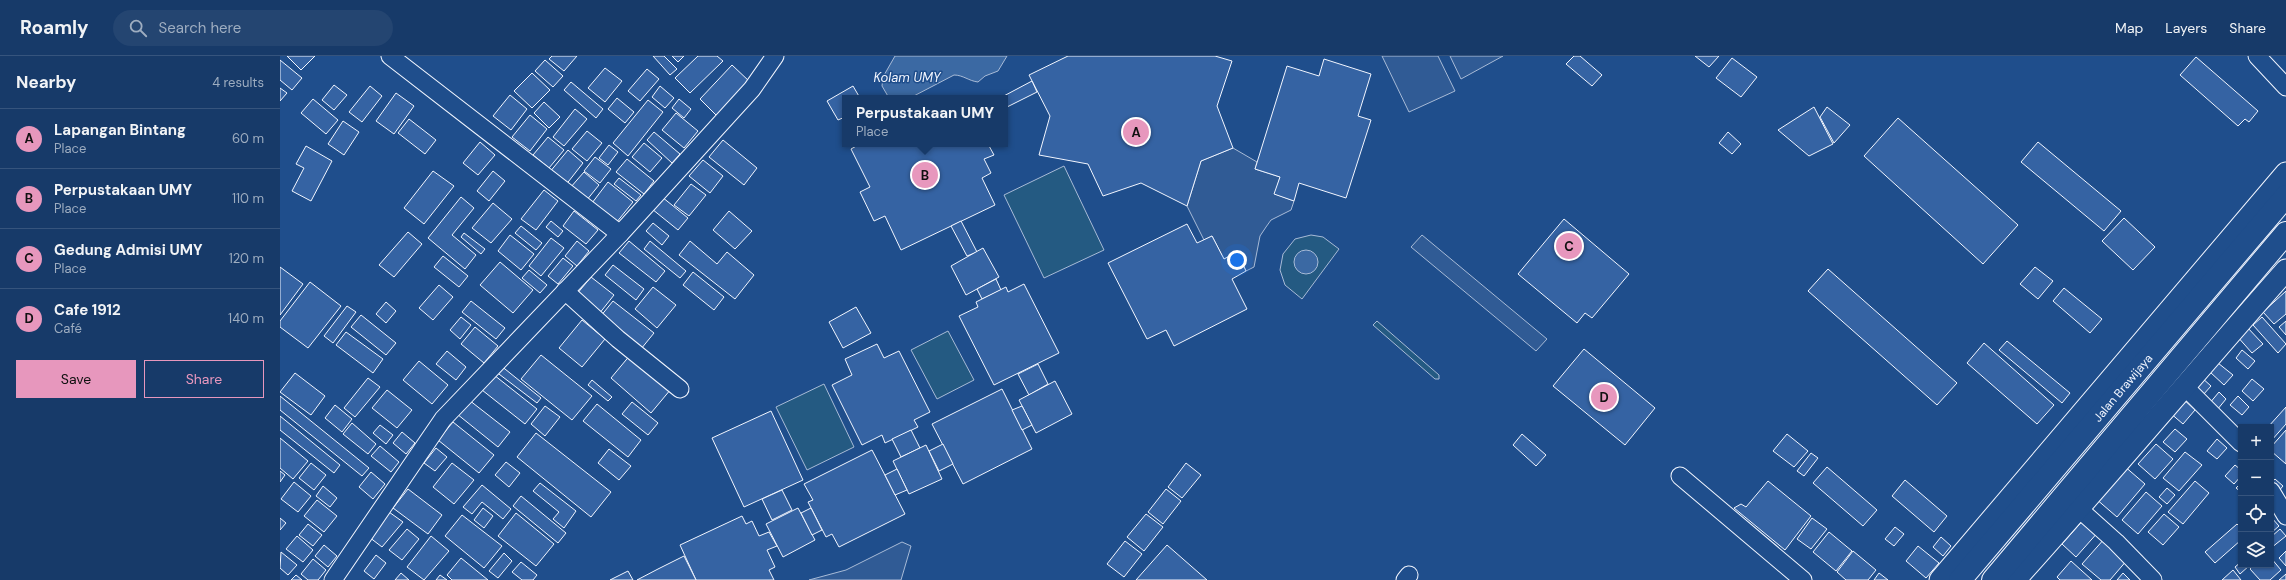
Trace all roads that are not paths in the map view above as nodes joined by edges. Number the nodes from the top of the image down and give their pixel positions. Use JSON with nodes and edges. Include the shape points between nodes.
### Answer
{"nodes":[{"id":1,"x":390,"y":56,"type":"edge"},
{"id":2,"x":775,"y":56,"type":"edge"},
{"id":3,"x":2257,"y":56,"type":"edge"},
{"id":4,"x":2286,"y":87,"type":"edge"},
{"id":5,"x":2286,"y":173,"type":"edge"},
{"id":6,"x":2286,"y":196,"type":"edge"},
{"id":7,"x":620,"y":234,"type":"junction"},
{"id":8,"x":2286,"y":234,"type":"edge"},
{"id":9,"x":2286,"y":270,"type":"edge"},
{"id":10,"x":565,"y":291,"type":"junction"},
{"id":11,"x":2184,"y":386,"type":"junction"},
{"id":12,"x":680,"y":389,"type":"dead end"},
{"id":13,"x":2238,"y":440,"type":"edge"},
{"id":14,"x":1680,"y":476,"type":"dead end"},
{"id":15,"x":2274,"y":496,"type":"edge"},
{"id":16,"x":2079,"y":509,"type":"junction"},
{"id":17,"x":2286,"y":516,"type":"edge"},
{"id":18,"x":332,"y":580,"type":"edge"},
{"id":19,"x":1803,"y":580,"type":"edge"},
{"id":20,"x":1940,"y":580,"type":"edge"},
{"id":21,"x":1960,"y":580,"type":"edge"},
{"id":22,"x":1993,"y":580,"type":"edge"},
{"id":23,"x":2015,"y":580,"type":"edge"},
{"id":24,"x":2153,"y":580,"type":"edge"}],
"edges":[{"from":1,"to":7,"type":"street"},
{"from":2,"to":7,"type":"street","via":[[752,89]]},
{"from":3,"to":4,"type":"street"},
{"from":5,"to":20,"type":"street"},
{"from":6,"to":21,"type":"highway","name":"Jalan Brawijaya"},
{"from":7,"to":10,"type":"street"},
{"from":8,"to":22,"type":"highway"},
{"from":9,"to":11,"type":"street"},
{"from":10,"to":12,"type":"street","via":[[624,344]]},
{"from":10,"to":18,"type":"street","via":[[443,418]]},
{"from":11,"to":13,"type":"street"},
{"from":11,"to":16,"type":"street"},
{"from":14,"to":19,"type":"street"},
{"from":15,"to":17,"type":"street"},
{"from":16,"to":23,"type":"street"},
{"from":16,"to":24,"type":"street"}]}
